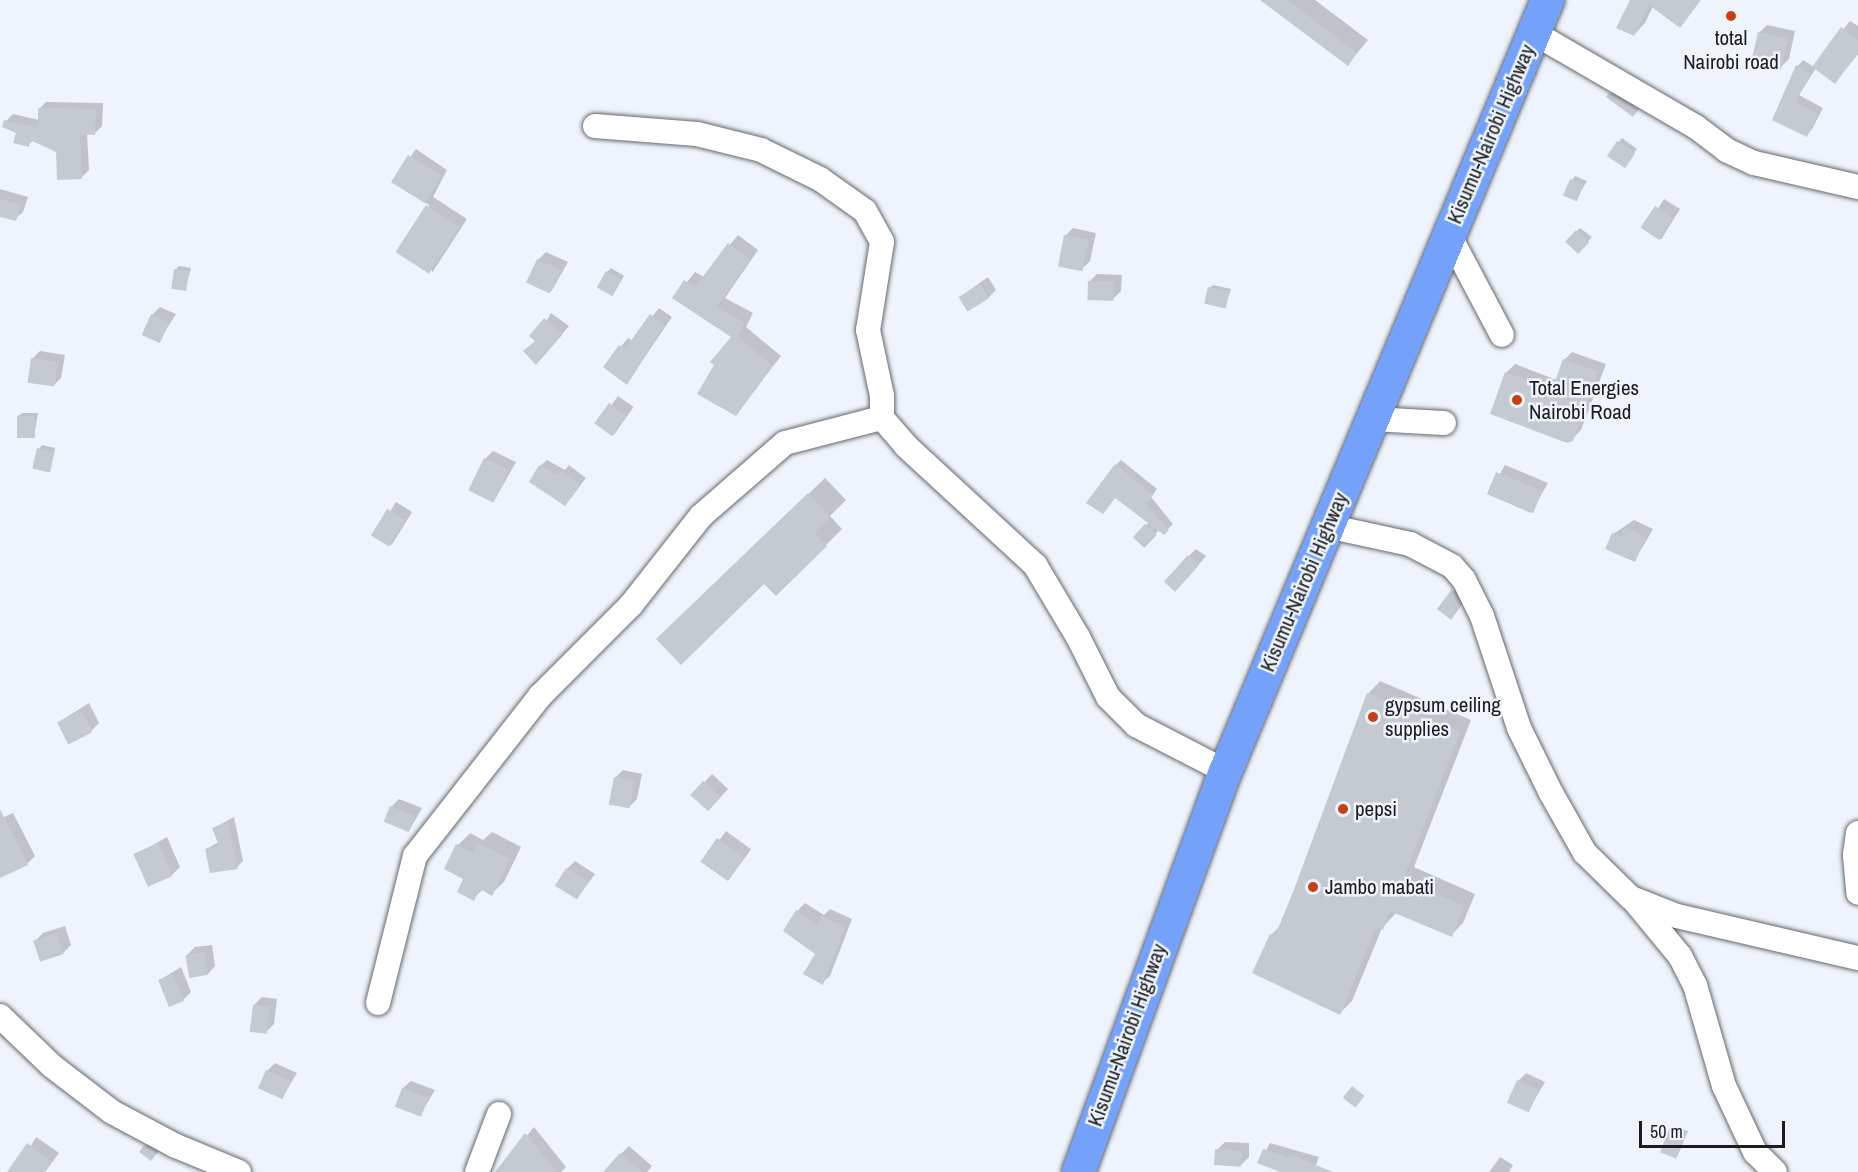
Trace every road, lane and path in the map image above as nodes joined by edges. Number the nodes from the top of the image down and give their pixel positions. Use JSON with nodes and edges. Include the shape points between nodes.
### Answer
{"nodes":[{"id":1,"x":1547,"y":0,"type":"edge"},
{"id":2,"x":1533,"y":33,"type":"junction"},
{"id":3,"x":596,"y":126,"type":"dead end"},
{"id":4,"x":1858,"y":187,"type":"edge"},
{"id":5,"x":1449,"y":235,"type":"junction"},
{"id":6,"x":1502,"y":335,"type":"dead end"},
{"id":7,"x":882,"y":418,"type":"junction"},
{"id":8,"x":1372,"y":418,"type":"junction"},
{"id":9,"x":1444,"y":423,"type":"dead end"},
{"id":10,"x":1327,"y":526,"type":"junction"},
{"id":11,"x":1225,"y":771,"type":"junction"},
{"id":12,"x":1858,"y":833,"type":"edge"},
{"id":13,"x":1858,"y":893,"type":"edge"},
{"id":14,"x":1631,"y":898,"type":"junction"},
{"id":15,"x":1858,"y":958,"type":"edge"},
{"id":16,"x":378,"y":1003,"type":"dead end"},
{"id":17,"x":0,"y":1016,"type":"edge"},
{"id":18,"x":500,"y":1114,"type":"dead end"},
{"id":19,"x":239,"y":1172,"type":"edge"},
{"id":20,"x":477,"y":1172,"type":"edge"},
{"id":21,"x":1078,"y":1172,"type":"edge"},
{"id":22,"x":1774,"y":1172,"type":"edge"}],
"edges":[{"from":1,"to":2,"type":"highway","name":"Kisumu-Nairobi Highway"},
{"from":2,"to":4,"type":"street","via":[[1696,127],[1726,150],[1754,163]]},
{"from":2,"to":5,"type":"highway","name":"Kisumu-Nairobi Highway"},
{"from":3,"to":7,"type":"street","via":[[697,134],[761,150],[820,179],[865,211],[882,242],[868,330],[882,396]]},
{"from":5,"to":6,"type":"street"},
{"from":5,"to":8,"type":"highway","name":"Kisumu-Nairobi Highway"},
{"from":7,"to":11,"type":"street","via":[[906,446],[1035,565],[1108,697],[1136,725]]},
{"from":7,"to":16,"type":"street","via":[[785,442],[701,516],[631,606],[540,696],[415,856]]},
{"from":8,"to":9,"type":"street"},
{"from":8,"to":10,"type":"highway","name":"Kisumu-Nairobi Highway"},
{"from":10,"to":11,"type":"highway","name":"Kisumu-Nairobi Highway"},
{"from":10,"to":14,"type":"street","via":[[1410,544],[1452,566],[1464,580],[1482,616],[1519,728],[1551,793],[1585,852]]},
{"from":11,"to":21,"type":"highway","name":"Kisumu-Nairobi Highway"},
{"from":12,"to":13,"type":"street","via":[[1854,855]]},
{"from":14,"to":15,"type":"street","via":[[1677,916]]},
{"from":14,"to":22,"type":"street","via":[[1680,956],[1690,975],[1724,1086],[1755,1152]]},
{"from":17,"to":19,"type":"street","via":[[52,1066],[112,1112],[176,1146]]},
{"from":18,"to":20,"type":"street"}]}
